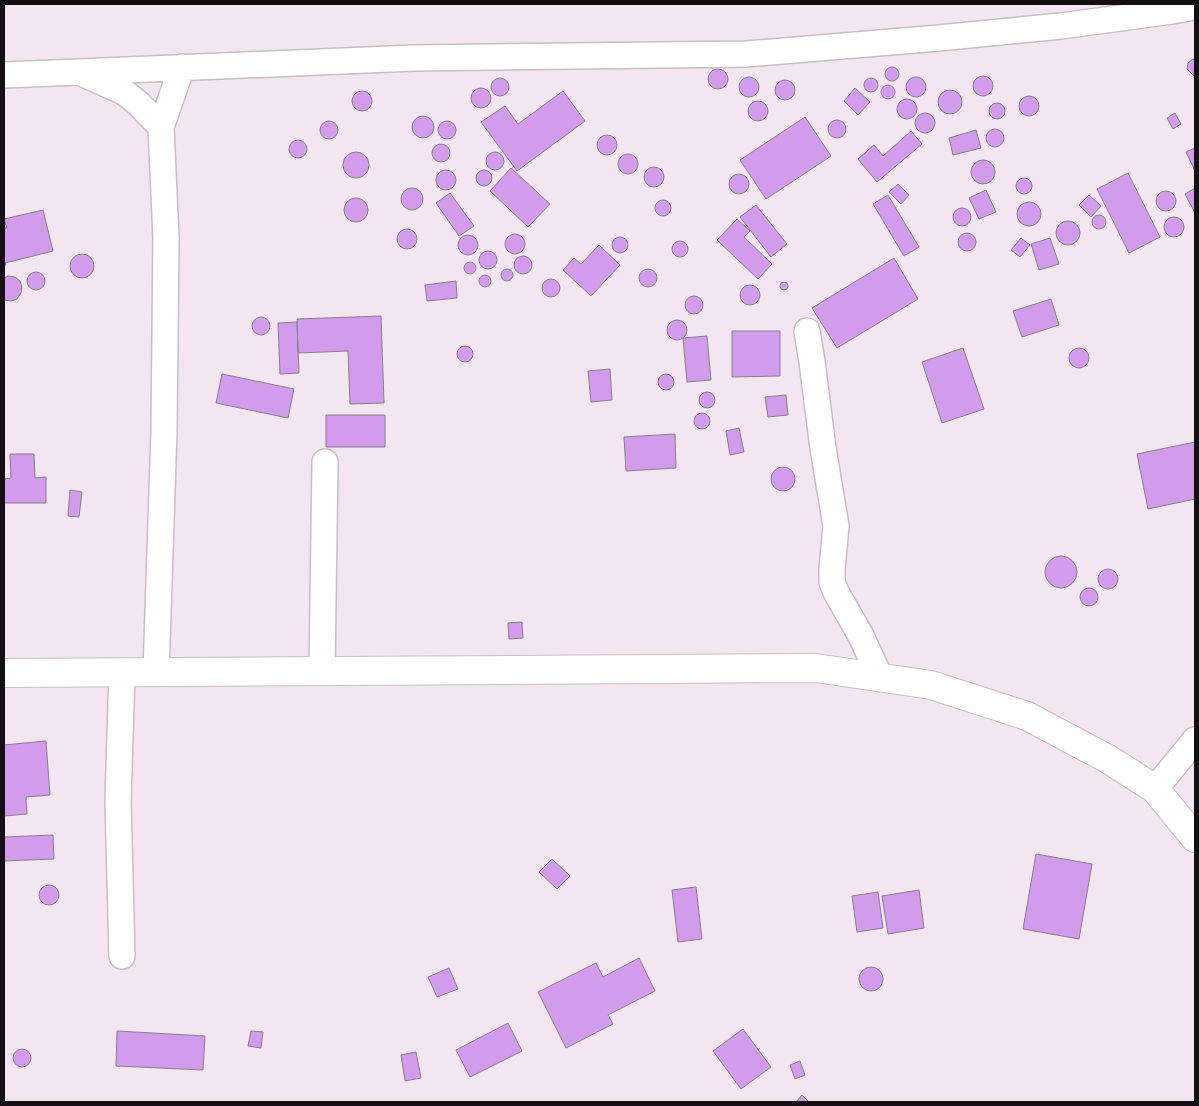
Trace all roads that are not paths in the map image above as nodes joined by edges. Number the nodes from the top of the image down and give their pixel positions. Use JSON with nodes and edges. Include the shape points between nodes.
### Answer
{"nodes":[{"id":1,"x":1195,"y":7,"type":"edge"},
{"id":2,"x":182,"y":67,"type":"junction"},
{"id":3,"x":79,"y":72,"type":"junction"},
{"id":4,"x":4,"y":76,"type":"edge"},
{"id":5,"x":161,"y":127,"type":"junction"},
{"id":6,"x":807,"y":331,"type":"dead end"},
{"id":7,"x":325,"y":462,"type":"dead end"},
{"id":8,"x":122,"y":672,"type":"junction"},
{"id":9,"x":322,"y":672,"type":"junction"},
{"id":10,"x":4,"y":673,"type":"edge"},
{"id":11,"x":156,"y":673,"type":"junction"},
{"id":12,"x":880,"y":677,"type":"junction"},
{"id":13,"x":1195,"y":740,"type":"edge"},
{"id":14,"x":1155,"y":789,"type":"junction"},
{"id":15,"x":1195,"y":838,"type":"edge"},
{"id":16,"x":122,"y":956,"type":"dead end"}],
"edges":[{"from":1,"to":2,"type":"street","via":[[1061,26],[746,54],[414,58]]},
{"from":2,"to":3,"type":"street"},
{"from":2,"to":5,"type":"street"},
{"from":3,"to":4,"type":"street"},
{"from":3,"to":5,"type":"street","via":[[124,92]]},
{"from":5,"to":11,"type":"street","via":[[166,238]]},
{"from":6,"to":12,"type":"street","via":[[836,526],[832,582]]},
{"from":7,"to":9,"type":"street"},
{"from":8,"to":10,"type":"street"},
{"from":8,"to":11,"type":"street"},
{"from":8,"to":16,"type":"street","via":[[118,801]]},
{"from":9,"to":11,"type":"street"},
{"from":9,"to":12,"type":"street","via":[[816,668]]},
{"from":12,"to":14,"type":"street","via":[[931,685],[1027,716],[1108,759]]},
{"from":13,"to":14,"type":"street"},
{"from":14,"to":15,"type":"street"}]}
